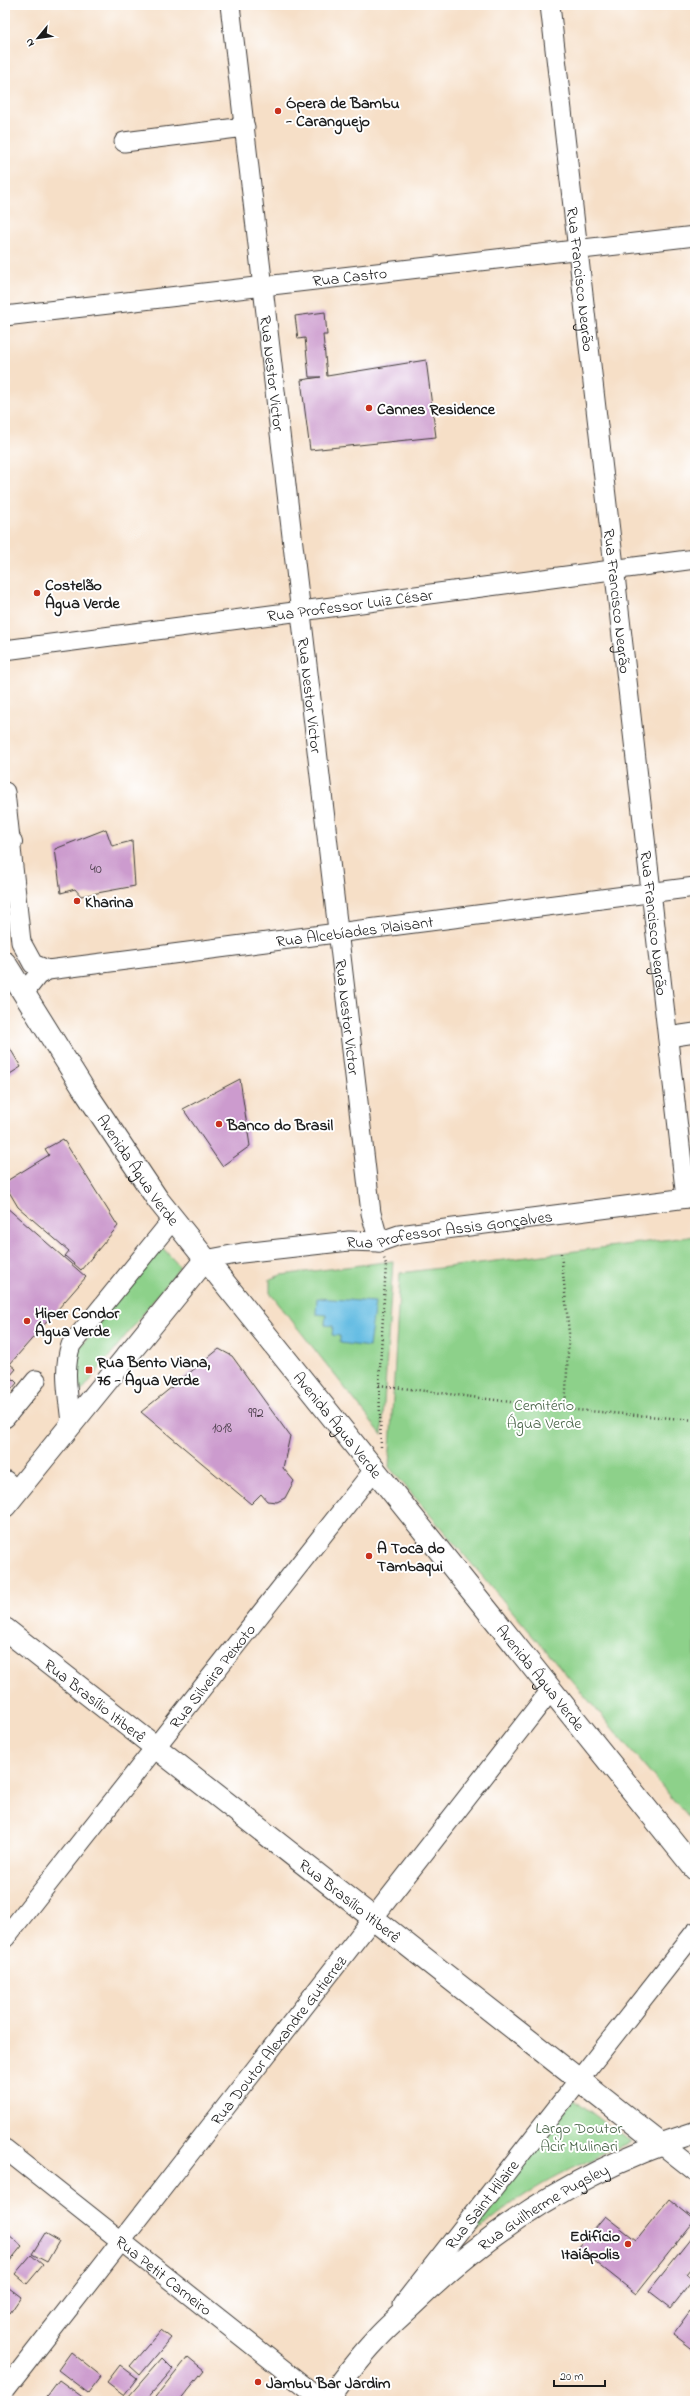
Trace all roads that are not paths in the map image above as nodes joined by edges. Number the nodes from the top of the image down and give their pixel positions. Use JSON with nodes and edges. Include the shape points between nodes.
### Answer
{"nodes":[{"id":1,"x":230,"y":5,"type":"edge"},
{"id":2,"x":550,"y":5,"type":"edge"},
{"id":3,"x":245,"y":128,"type":"junction"},
{"id":4,"x":124,"y":142,"type":"dead end"},
{"id":5,"x":695,"y":236,"type":"edge"},
{"id":6,"x":578,"y":249,"type":"junction"},
{"id":7,"x":263,"y":286,"type":"junction"},
{"id":8,"x":5,"y":316,"type":"edge"},
{"id":9,"x":695,"y":559,"type":"edge"},
{"id":10,"x":615,"y":569,"type":"junction"},
{"id":11,"x":301,"y":611,"type":"junction"},
{"id":12,"x":5,"y":650,"type":"edge"},
{"id":13,"x":5,"y":792,"type":"edge"},
{"id":14,"x":8,"y":846,"type":"edge"},
{"id":15,"x":695,"y":887,"type":"edge"},
{"id":16,"x":652,"y":892,"type":"junction"},
{"id":17,"x":338,"y":933,"type":"junction"},
{"id":18,"x":5,"y":963,"type":"edge"},
{"id":19,"x":48,"y":970,"type":"junction"},
{"id":20,"x":24,"y":993,"type":"junction"},
{"id":21,"x":695,"y":1033,"type":"edge"},
{"id":22,"x":668,"y":1037,"type":"junction"},
{"id":23,"x":691,"y":1198,"type":"edge"},
{"id":24,"x":173,"y":1219,"type":"junction"},
{"id":25,"x":379,"y":1242,"type":"junction"},
{"id":26,"x":205,"y":1260,"type":"junction"},
{"id":27,"x":36,"y":1380,"type":"dead end"},
{"id":28,"x":5,"y":1418,"type":"edge"},
{"id":29,"x":71,"y":1424,"type":"junction"},
{"id":30,"x":374,"y":1470,"type":"junction"},
{"id":31,"x":9,"y":1492,"type":"edge"},
{"id":32,"x":5,"y":1629,"type":"edge"},
{"id":33,"x":551,"y":1690,"type":"junction"},
{"id":34,"x":155,"y":1747,"type":"junction"},
{"id":35,"x":695,"y":1869,"type":"edge"},
{"id":36,"x":373,"y":1918,"type":"junction"},
{"id":37,"x":695,"y":1932,"type":"edge"},
{"id":38,"x":5,"y":1938,"type":"edge"},
{"id":39,"x":579,"y":2080,"type":"junction"},
{"id":40,"x":695,"y":2133,"type":"edge"},
{"id":41,"x":662,"y":2145,"type":"junction"},
{"id":42,"x":5,"y":2149,"type":"edge"},
{"id":43,"x":695,"y":2171,"type":"edge"},
{"id":44,"x":121,"y":2241,"type":"junction"},
{"id":45,"x":374,"y":2342,"type":"junction"},
{"id":46,"x":5,"y":2390,"type":"edge"},
{"id":47,"x":323,"y":2401,"type":"edge"},
{"id":48,"x":327,"y":2401,"type":"edge"}],
"edges":[{"from":1,"to":3,"type":"street","name":"Rua Nestor Victor"},
{"from":2,"to":6,"type":"street","name":"Rua Francisco Negrão"},
{"from":3,"to":4,"type":"street"},
{"from":3,"to":7,"type":"street","name":"Rua Nestor Victor"},
{"from":5,"to":6,"type":"street","name":"Rua Castro"},
{"from":6,"to":7,"type":"street","name":"Rua Castro"},
{"from":6,"to":10,"type":"street","name":"Rua Francisco Negrão"},
{"from":7,"to":8,"type":"street","name":"Rua Castro"},
{"from":7,"to":11,"type":"street","name":"Rua Nestor Victor"},
{"from":9,"to":10,"type":"street","name":"Rua Professor Luiz César"},
{"from":10,"to":11,"type":"street","name":"Rua Professor Luiz César"},
{"from":10,"to":16,"type":"street","name":"Rua Francisco Negrão"},
{"from":11,"to":12,"type":"street","name":"Rua Professor Luiz César"},
{"from":11,"to":17,"type":"street","name":"Rua Nestor Victor"},
{"from":13,"to":14,"type":"street"},
{"from":14,"to":19,"type":"street","via":[[21,942],[33,964]]},
{"from":15,"to":16,"type":"street","name":"Rua Alcebíades Plaisant"},
{"from":16,"to":17,"type":"street","name":"Rua Alcebíades Plaisant"},
{"from":16,"to":22,"type":"street","name":"Rua Francisco Negrão"},
{"from":17,"to":19,"type":"street","name":"Rua Alcebíades Plaisant"},
{"from":17,"to":25,"type":"street","name":"Rua Nestor Victor","via":[[371,1213]]},
{"from":18,"to":20,"type":"main road","name":"Avenida Água Verde"},
{"from":19,"to":20,"type":"street","via":[[38,976]]},
{"from":20,"to":24,"type":"main road","name":"Avenida Água Verde","via":[[126,1153]]},
{"from":21,"to":22,"type":"street"},
{"from":22,"to":23,"type":"street","name":"Rua Francisco Negrão"},
{"from":23,"to":25,"type":"street","name":"Rua Professor Assis Gonçalves","via":[[399,1235]]},
{"from":24,"to":26,"type":"main road","name":"Avenida Água Verde"},
{"from":24,"to":29,"type":"street","via":[[71,1345],[66,1368]]},
{"from":25,"to":26,"type":"street","name":"Rua Professor Assis Gonçalves","via":[[349,1241],[242,1253]]},
{"from":26,"to":29,"type":"main road"},
{"from":26,"to":30,"type":"main road","name":"Avenida Água Verde"},
{"from":27,"to":28,"type":"street"},
{"from":29,"to":31,"type":"main road"},
{"from":30,"to":33,"type":"main road","name":"Avenida Água Verde"},
{"from":30,"to":34,"type":"street","name":"Rua Silveira Peixoto"},
{"from":32,"to":34,"type":"main road","name":"Rua Brasílio Itiberê"},
{"from":33,"to":35,"type":"main road","name":"Avenida Água Verde"},
{"from":33,"to":36,"type":"street","name":"Rua Doutor Alexandre Gutierrez"},
{"from":34,"to":36,"type":"main road","name":"Rua Brasílio Itiberê"},
{"from":34,"to":38,"type":"street","name":"Rua Silveira Peixoto"},
{"from":36,"to":39,"type":"main road","name":"Rua Brasílio Itiberê"},
{"from":36,"to":44,"type":"street","name":"Rua Doutor Alexandre Gutierrez"},
{"from":37,"to":39,"type":"street","name":"Rua Saint Hilaire"},
{"from":39,"to":41,"type":"main road","name":"Rua Brasílio Itiberê"},
{"from":39,"to":45,"type":"street","name":"Rua Saint Hilaire"},
{"from":40,"to":41,"type":"main road","name":"Rua Guilherme Pugsley"},
{"from":41,"to":43,"type":"street","name":"Rua Brasílio Itiberê"},
{"from":41,"to":45,"type":"main road","name":"Rua Guilherme Pugsley","via":[[586,2178],[506,2226],[460,2261]]},
{"from":42,"to":44,"type":"street","name":"Rua Petit Carneiro"},
{"from":44,"to":46,"type":"street","name":"Rua Doutor Alexandre Gutierrez"},
{"from":44,"to":47,"type":"street","name":"Rua Petit Carneiro"},
{"from":45,"to":48,"type":"main road","name":"Rua Saint Hilaire"}]}
